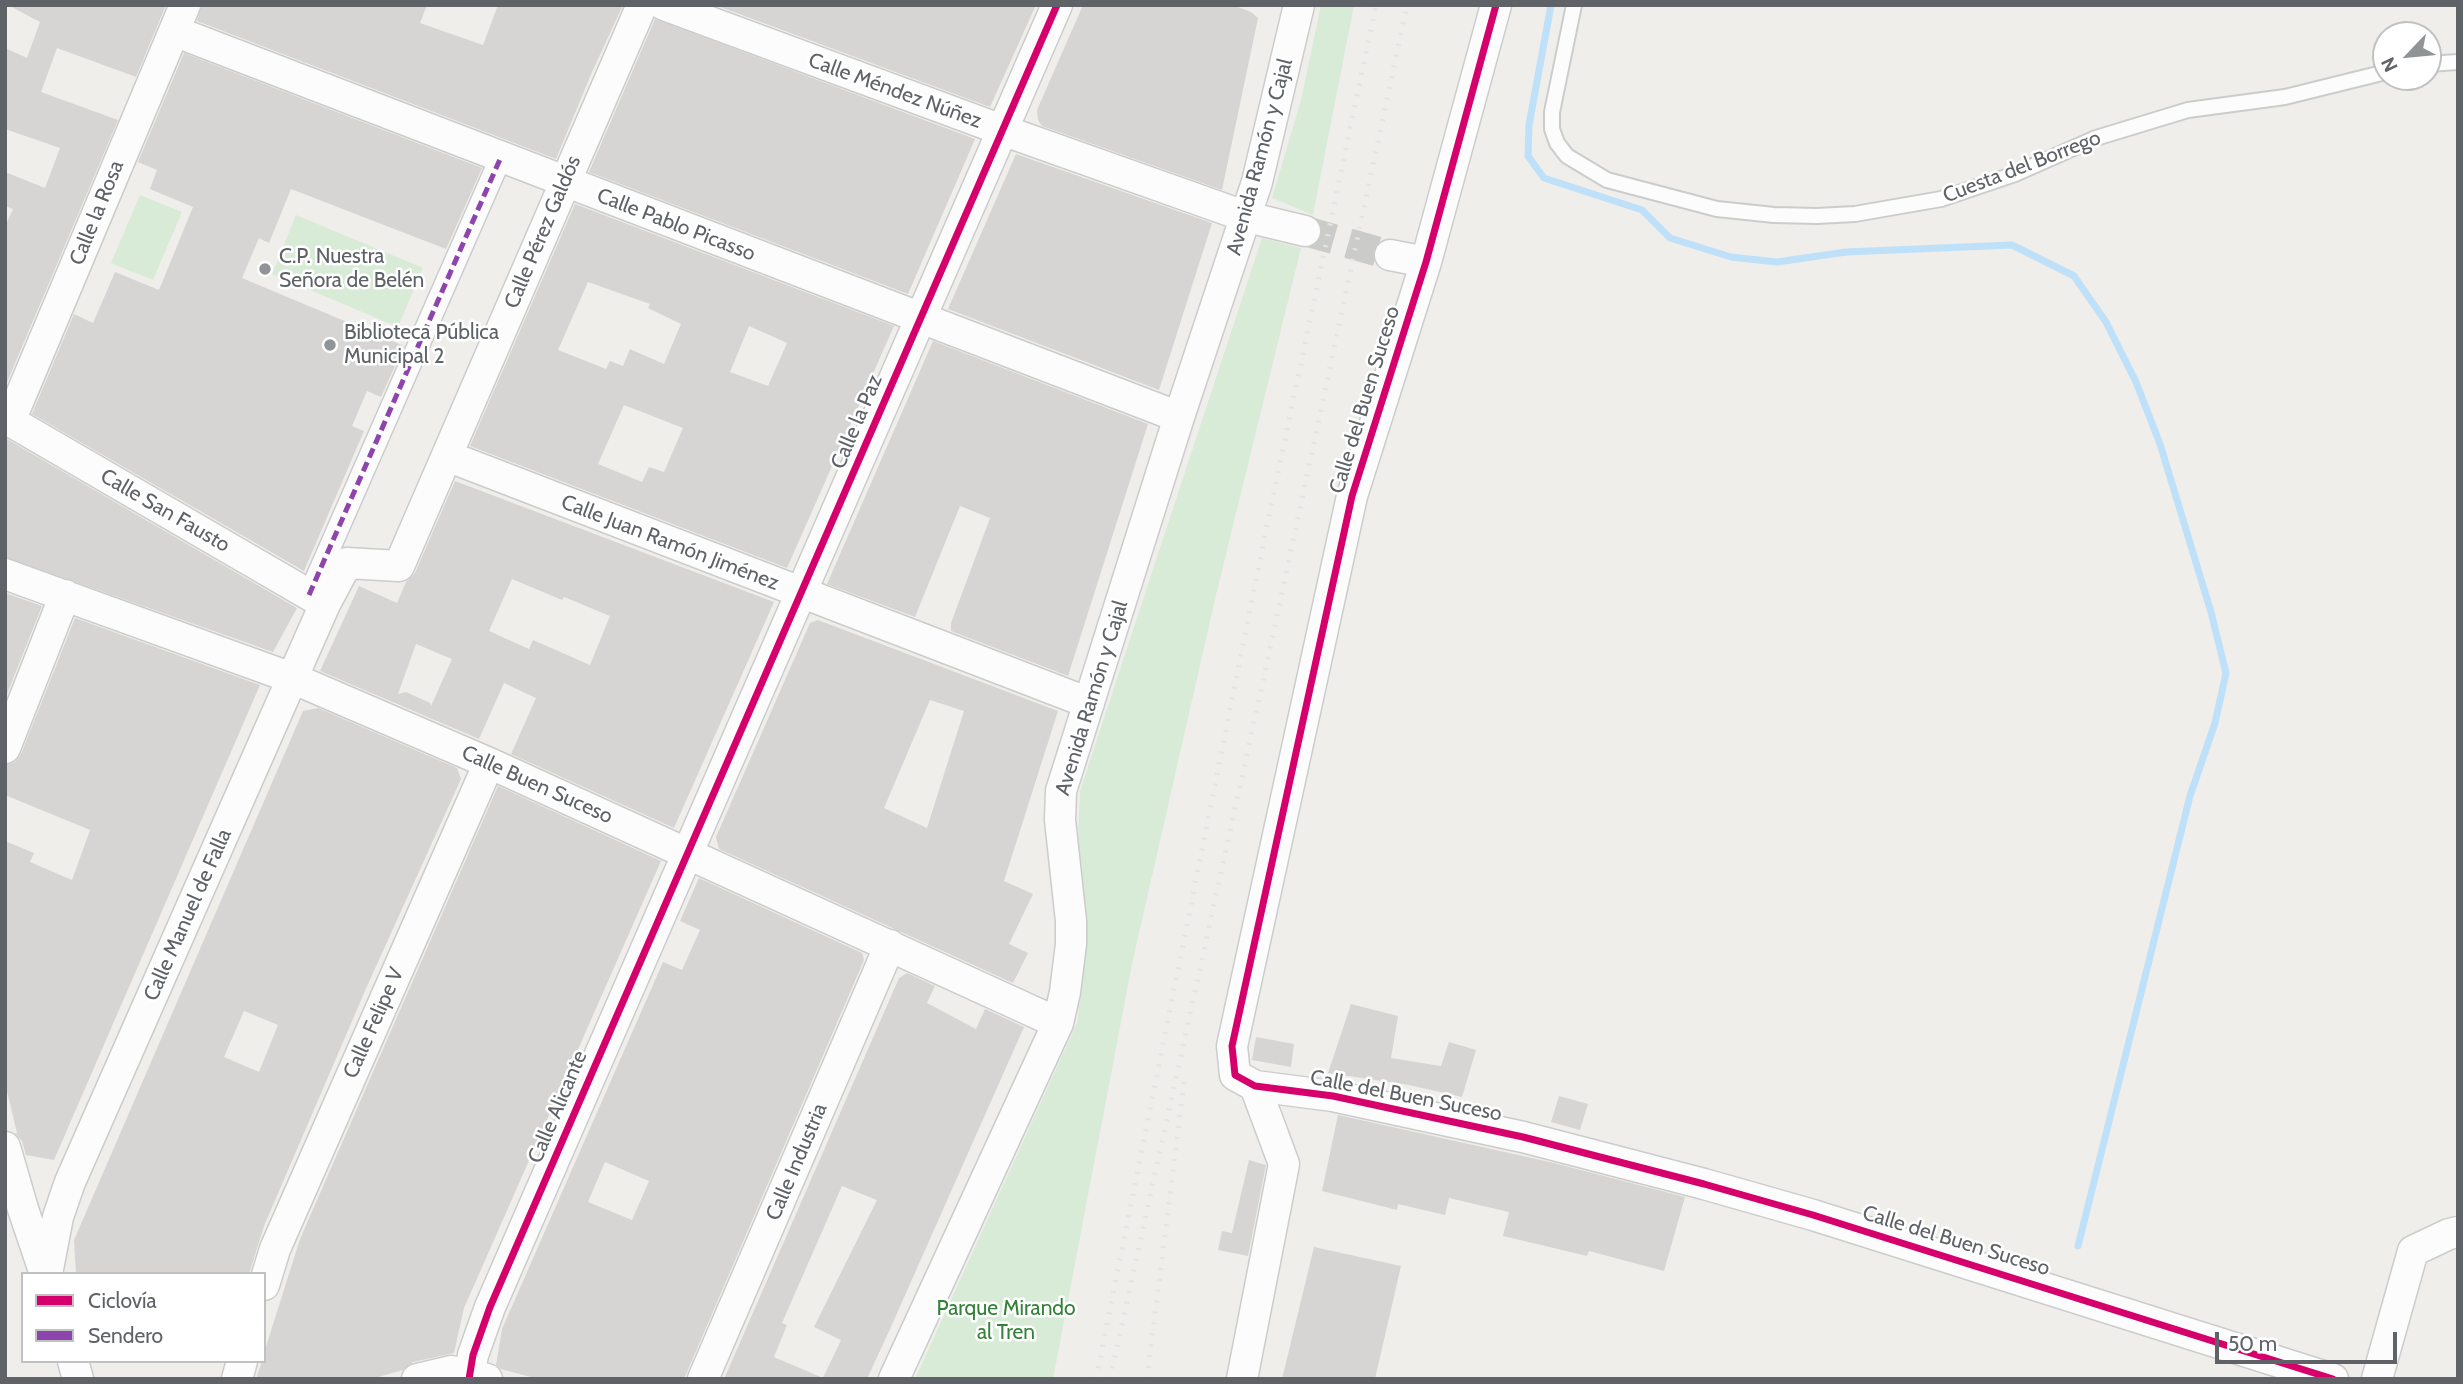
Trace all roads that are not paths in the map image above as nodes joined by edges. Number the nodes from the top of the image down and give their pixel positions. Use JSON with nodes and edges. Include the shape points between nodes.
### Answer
{"nodes":[{"id":1,"x":642,"y":5,"type":"edge"},
{"id":2,"x":664,"y":5,"type":"edge"},
{"id":3,"x":1057,"y":5,"type":"edge"},
{"id":4,"x":1496,"y":5,"type":"edge"},
{"id":5,"x":1574,"y":5,"type":"edge"},
{"id":6,"x":1296,"y":6,"type":"edge"},
{"id":7,"x":179,"y":18,"type":"edge"},
{"id":8,"x":2372,"y":75,"type":"edge"},
{"id":9,"x":1002,"y":130,"type":"junction"},
{"id":10,"x":500,"y":157,"type":"junction"},
{"id":11,"x":564,"y":183,"type":"junction"},
{"id":12,"x":1247,"y":216,"type":"junction"},
{"id":13,"x":1305,"y":231,"type":"tunnel mouth"},
{"id":14,"x":1390,"y":254,"type":"tunnel mouth"},
{"id":15,"x":1426,"y":262,"type":"junction"},
{"id":16,"x":922,"y":317,"type":"junction"},
{"id":17,"x":1179,"y":417,"type":"junction"},
{"id":18,"x":8,"y":420,"type":"edge"},
{"id":19,"x":447,"y":456,"type":"junction"},
{"id":20,"x":347,"y":563,"type":"joint"},
{"id":21,"x":5,"y":573,"type":"edge"},
{"id":22,"x":801,"y":594,"type":"junction"},
{"id":23,"x":65,"y":595,"type":"junction"},
{"id":24,"x":317,"y":600,"type":"junction"},
{"id":25,"x":292,"y":678,"type":"junction"},
{"id":26,"x":1089,"y":704,"type":"junction"},
{"id":27,"x":5,"y":748,"type":"edge"},
{"id":28,"x":489,"y":763,"type":"junction"},
{"id":29,"x":687,"y":852,"type":"junction"},
{"id":30,"x":890,"y":945,"type":"junction"},
{"id":31,"x":1058,"y":1023,"type":"junction"},
{"id":32,"x":1255,"y":1086,"type":"junction"},
{"id":33,"x":5,"y":1147,"type":"edge"},
{"id":34,"x":2458,"y":1233,"type":"edge"},
{"id":35,"x":45,"y":1272,"type":"edge"},
{"id":36,"x":46,"y":1272,"type":"edge"},
{"id":37,"x":266,"y":1278,"type":"edge"},
{"id":38,"x":475,"y":1377,"type":"edge"},
{"id":39,"x":417,"y":1379,"type":"edge"},
{"id":40,"x":703,"y":1379,"type":"edge"},
{"id":41,"x":894,"y":1379,"type":"edge"},
{"id":42,"x":1242,"y":1379,"type":"edge"},
{"id":43,"x":2333,"y":1379,"type":"edge"},
{"id":44,"x":2377,"y":1379,"type":"edge"}],
"edges":[{"from":1,"to":11,"type":"street","name":"Calle Pérez Galdós"},
{"from":2,"to":9,"type":"street","name":"Calle Méndez Núñez"},
{"from":3,"to":9,"type":"street","name":"Calle la Paz"},
{"from":4,"to":15,"type":"street"},
{"from":5,"to":8,"type":"lane","name":"Cuesta del Borrego","via":[[1552,112],[1556,143],[1567,156],[1607,180],[1717,209],[1774,215],[1855,214],[1941,199],[2015,174],[2096,138],[2188,110],[2285,97]]},
{"from":6,"to":12,"type":"street","name":"Avenida Ramón y Cajal"},
{"from":7,"to":10,"type":"street","name":"Calle Pablo Picasso"},
{"from":7,"to":18,"type":"street","name":"Calle la Rosa"},
{"from":9,"to":12,"type":"street","name":"Calle Méndez Núñez"},
{"from":9,"to":16,"type":"street","name":"Calle la Paz"},
{"from":10,"to":11,"type":"street","name":"Calle Pablo Picasso"},
{"from":10,"to":24,"type":"street"},
{"from":11,"to":16,"type":"street","name":"Calle Pablo Picasso"},
{"from":11,"to":19,"type":"street","name":"Calle Pérez Galdós"},
{"from":12,"to":13,"type":"street","name":"Calle Méndez Núñez"},
{"from":12,"to":17,"type":"street","name":"Avenida Ramón y Cajal"},
{"from":14,"to":15,"type":"street"},
{"from":15,"to":32,"type":"street","name":"Calle del Buen Suceso","via":[[1352,496],[1231,1046],[1235,1074]]},
{"from":16,"to":17,"type":"street","name":"Calle Pablo Picasso"},
{"from":16,"to":22,"type":"street","name":"Calle la Paz"},
{"from":17,"to":26,"type":"street","name":"Avenida Ramón y Cajal"},
{"from":18,"to":24,"type":"street","name":"Calle San Fausto"},
{"from":19,"to":20,"type":"street","name":"Calle Pérez Galdós","via":[[399,566]]},
{"from":19,"to":22,"type":"street","name":"Calle Juan Ramón Jiménez"},
{"from":20,"to":24,"type":"street","name":"Calle Manuel de Falla"},
{"from":21,"to":23,"type":"street","name":"Calle Buen Suceso"},
{"from":22,"to":26,"type":"street","name":"Calle Juan Ramón Jiménez"},
{"from":22,"to":29,"type":"street","name":"Calle la Paz"},
{"from":23,"to":25,"type":"street","name":"Calle Buen Suceso"},
{"from":23,"to":27,"type":"street"},
{"from":24,"to":25,"type":"street","name":"Calle Manuel de Falla"},
{"from":25,"to":28,"type":"street","name":"Calle Buen Suceso"},
{"from":25,"to":36,"type":"street","name":"Calle Manuel de Falla","via":[[70,1182]]},
{"from":26,"to":31,"type":"street","name":"Avenida Ramón y Cajal","via":[[1061,791],[1071,944]]},
{"from":28,"to":29,"type":"street","name":"Calle Buen Suceso"},
{"from":28,"to":37,"type":"street","name":"Calle Felipe V"},
{"from":29,"to":30,"type":"street","name":"Calle Buen Suceso"},
{"from":29,"to":38,"type":"street","name":"Calle Alicante","via":[[490,1307],[473,1355]]},
{"from":30,"to":31,"type":"street","name":"Calle Buen Suceso"},
{"from":30,"to":40,"type":"street","name":"Calle Industria"},
{"from":31,"to":41,"type":"street","name":"Avenida Ramón y Cajal"},
{"from":32,"to":42,"type":"street","via":[[1284,1164]]},
{"from":32,"to":43,"type":"street","name":"Calle del Buen Suceso","via":[[1333,1096],[1510,1134],[1704,1184]]},
{"from":33,"to":35,"type":"street"},
{"from":34,"to":44,"type":"street","via":[[2413,1251]]},
{"from":38,"to":39,"type":"street","via":[[450,1371]]}]}
